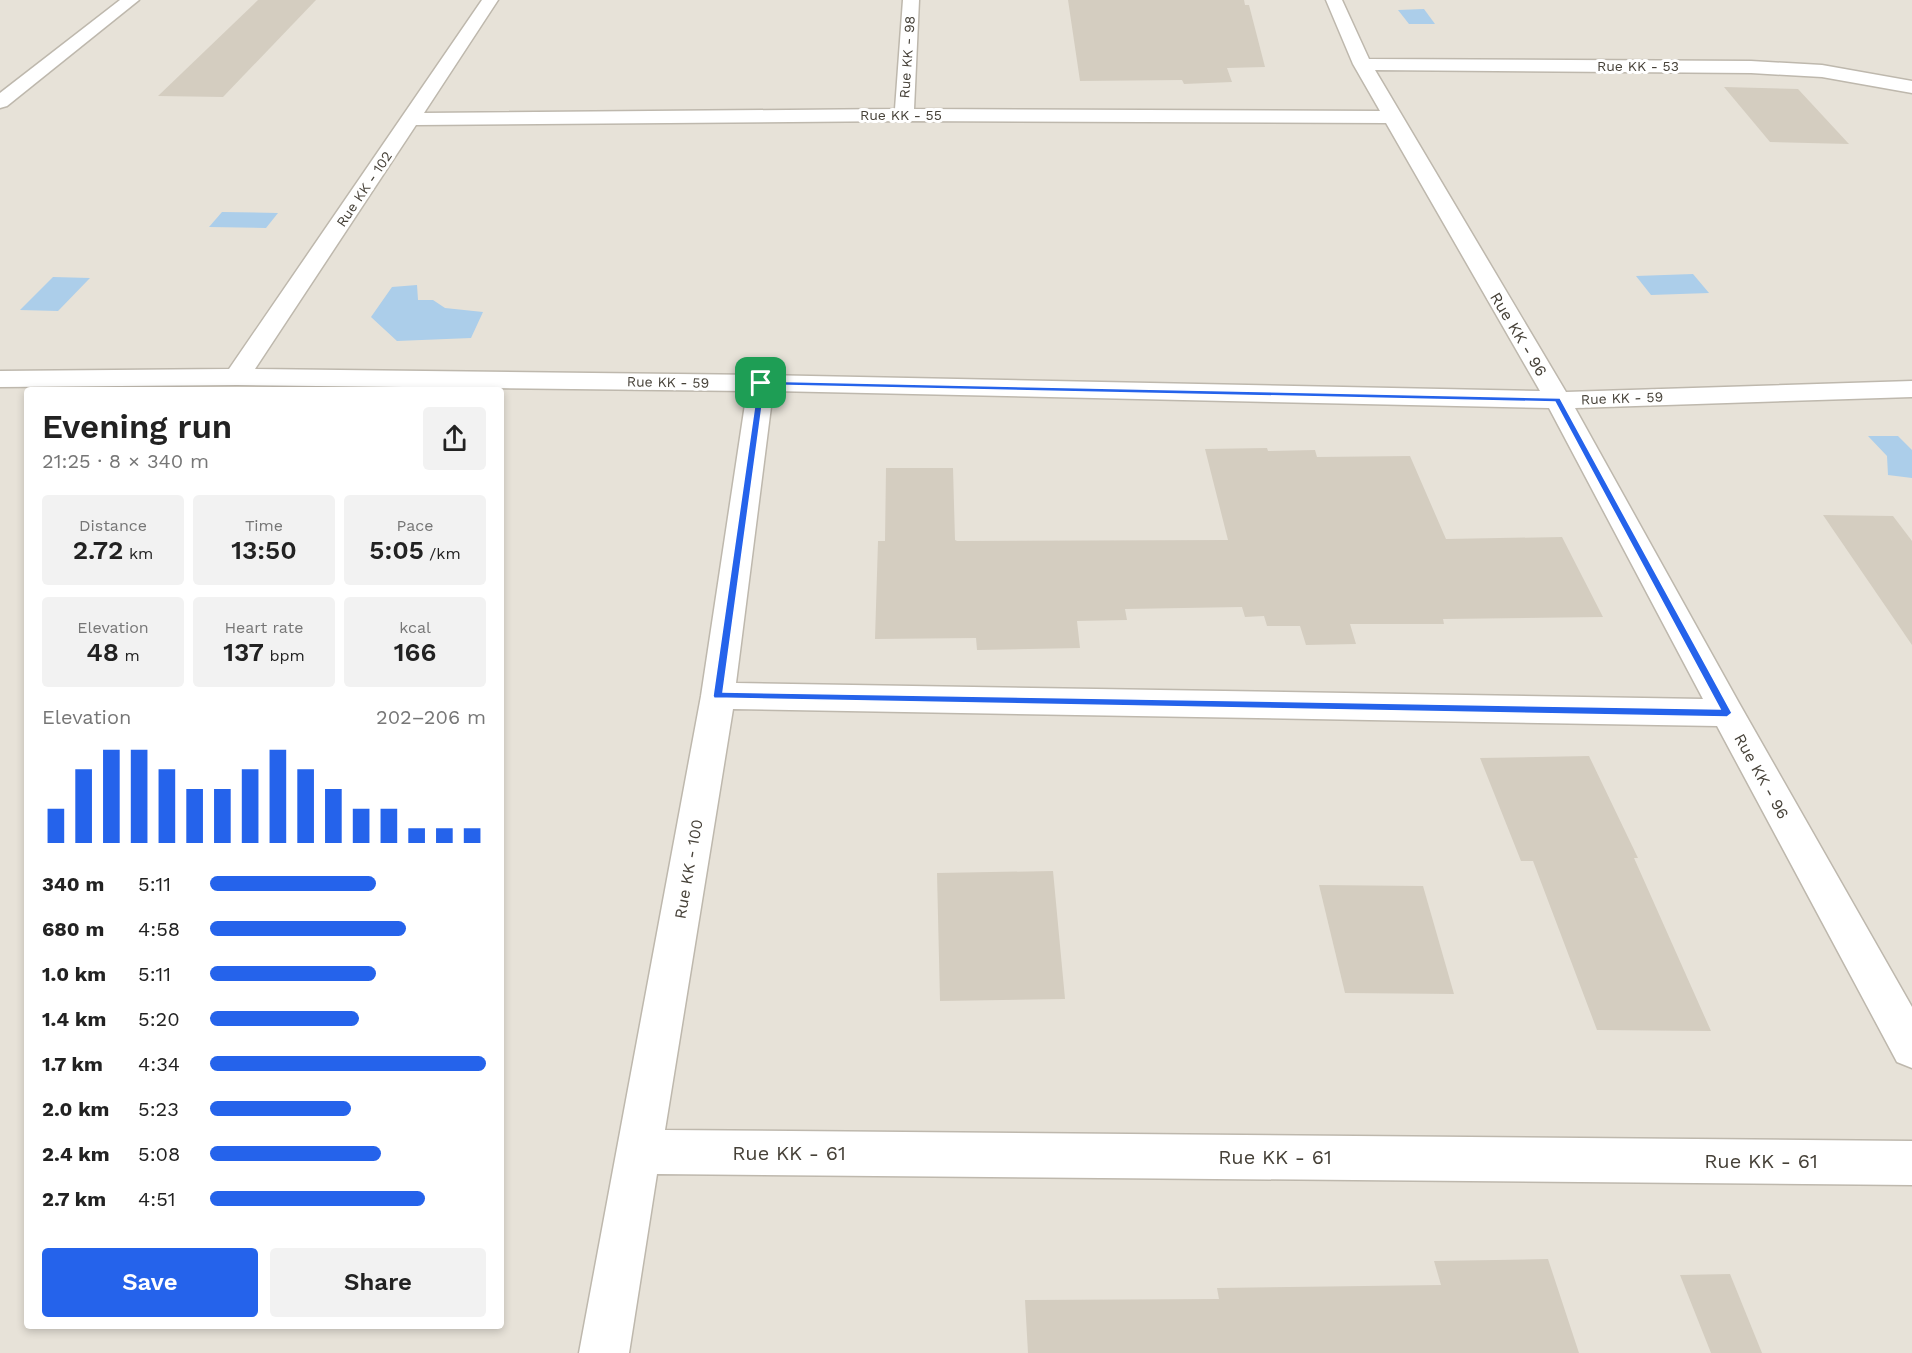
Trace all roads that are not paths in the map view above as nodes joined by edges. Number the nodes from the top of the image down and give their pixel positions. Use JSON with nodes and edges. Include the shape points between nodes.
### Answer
{"nodes":[{"id":1,"x":131,"y":0,"type":"edge"},
{"id":2,"x":490,"y":0,"type":"edge"},
{"id":3,"x":911,"y":0,"type":"edge"},
{"id":4,"x":1334,"y":0,"type":"edge"},
{"id":5,"x":1362,"y":64,"type":"junction"},
{"id":6,"x":1912,"y":87,"type":"edge"},
{"id":7,"x":0,"y":102,"type":"edge"},
{"id":8,"x":904,"y":115,"type":"junction"},
{"id":9,"x":1391,"y":117,"type":"junction"},
{"id":10,"x":412,"y":119,"type":"junction"},
{"id":11,"x":237,"y":377,"type":"junction"},
{"id":12,"x":0,"y":379,"type":"edge"},
{"id":13,"x":761,"y":383,"type":"junction"},
{"id":14,"x":1912,"y":389,"type":"edge"},
{"id":15,"x":1558,"y":400,"type":"junction"},
{"id":16,"x":718,"y":696,"type":"junction"},
{"id":17,"x":1727,"y":713,"type":"junction"},
{"id":18,"x":1912,"y":1047,"type":"edge"},
{"id":19,"x":639,"y":1152,"type":"junction"},
{"id":20,"x":1912,"y":1163,"type":"edge"},
{"id":21,"x":604,"y":1353,"type":"edge"}],
"edges":[{"from":1,"to":7,"type":"street"},
{"from":2,"to":10,"type":"street","name":"Rue KK - 102"},
{"from":3,"to":8,"type":"street","name":"Rue KK - 98"},
{"from":4,"to":5,"type":"street","name":"Rue KK - 96"},
{"from":5,"to":6,"type":"street","name":"Rue KK - 53","via":[[1751,67],[1822,71]]},
{"from":5,"to":9,"type":"street","name":"Rue KK - 96"},
{"from":8,"to":9,"type":"street","name":"Rue KK - 55"},
{"from":8,"to":10,"type":"street","name":"Rue KK - 55"},
{"from":9,"to":15,"type":"street","name":"Rue KK - 96"},
{"from":10,"to":11,"type":"street","name":"Rue KK - 102"},
{"from":11,"to":12,"type":"street","name":"Rue KK - 59"},
{"from":11,"to":13,"type":"street","name":"Rue KK - 59"},
{"from":13,"to":15,"type":"street","name":"Rue KK - 59"},
{"from":13,"to":16,"type":"street","name":"Rue KK - 100"},
{"from":14,"to":15,"type":"street","name":"Rue KK - 59"},
{"from":15,"to":17,"type":"street","name":"Rue KK - 96"},
{"from":16,"to":17,"type":"street"},
{"from":16,"to":19,"type":"street","name":"Rue KK - 100"},
{"from":17,"to":18,"type":"street","name":"Rue KK - 96"},
{"from":19,"to":20,"type":"street","name":"Rue KK - 61"},
{"from":19,"to":21,"type":"street","name":"Rue KK - 100"}]}
